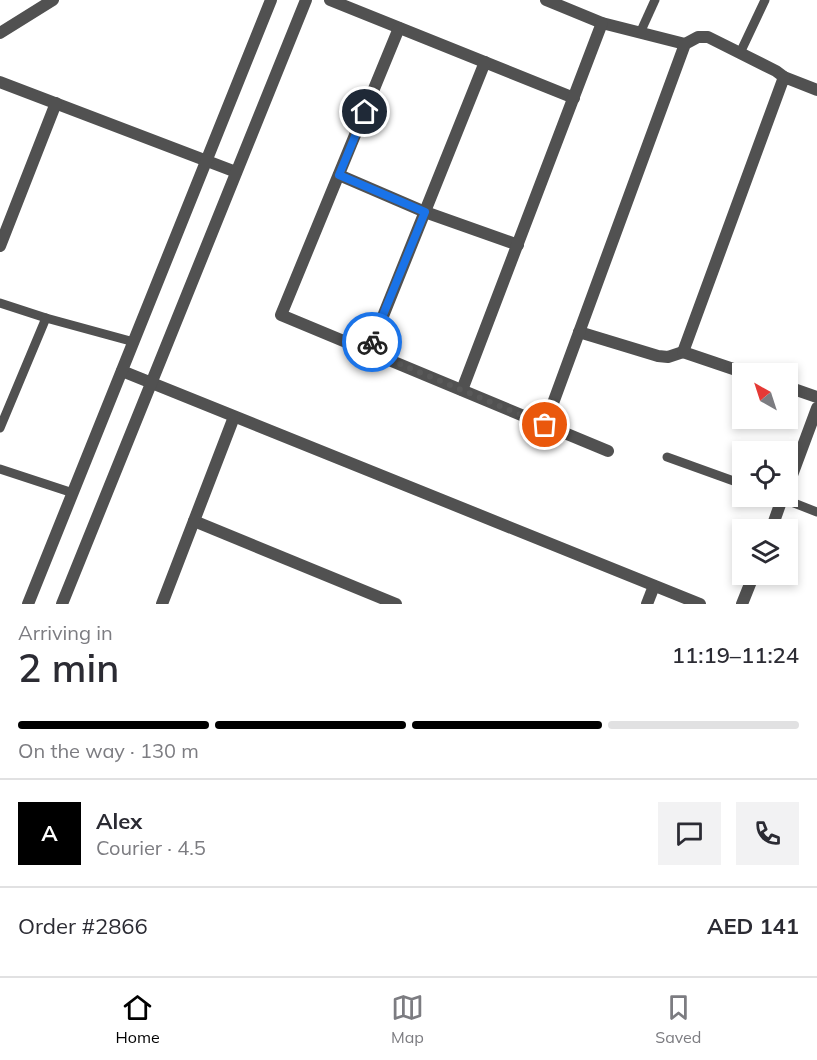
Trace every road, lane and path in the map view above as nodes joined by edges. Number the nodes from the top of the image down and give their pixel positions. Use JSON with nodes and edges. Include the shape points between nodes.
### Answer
{"nodes":[{"id":1,"x":271,"y":0,"type":"edge"},
{"id":2,"x":306,"y":0,"type":"edge"},
{"id":3,"x":330,"y":0,"type":"edge"},
{"id":4,"x":546,"y":0,"type":"edge"},
{"id":5,"x":655,"y":0,"type":"edge"},
{"id":6,"x":765,"y":0,"type":"edge"},
{"id":7,"x":46,"y":2,"type":"edge"},
{"id":8,"x":602,"y":23,"type":"junction"},
{"id":9,"x":399,"y":28,"type":"junction"},
{"id":10,"x":0,"y":33,"type":"edge"},
{"id":11,"x":640,"y":33,"type":"junction"},
{"id":12,"x":685,"y":44,"type":"junction"},
{"id":13,"x":740,"y":53,"type":"junction"},
{"id":14,"x":485,"y":63,"type":"junction"},
{"id":15,"x":784,"y":77,"type":"junction"},
{"id":16,"x":0,"y":82,"type":"edge"},
{"id":17,"x":817,"y":90,"type":"edge"},
{"id":18,"x":574,"y":98,"type":"junction"},
{"id":19,"x":56,"y":103,"type":"junction"},
{"id":20,"x":207,"y":161,"type":"junction"},
{"id":21,"x":236,"y":172,"type":"junction"},
{"id":22,"x":339,"y":175,"type":"junction"},
{"id":23,"x":425,"y":212,"type":"junction"},
{"id":24,"x":518,"y":245,"type":"junction"},
{"id":25,"x":0,"y":246,"type":"edge"},
{"id":26,"x":0,"y":303,"type":"edge"},
{"id":27,"x":46,"y":318,"type":"junction"},
{"id":28,"x":579,"y":332,"type":"junction"},
{"id":29,"x":134,"y":342,"type":"junction"},
{"id":30,"x":369,"y":351,"type":"junction"},
{"id":31,"x":683,"y":352,"type":"junction"},
{"id":32,"x":732,"y":369,"type":"edge"},
{"id":33,"x":122,"y":371,"type":"junction"},
{"id":34,"x":151,"y":383,"type":"junction"},
{"id":35,"x":462,"y":390,"type":"junction"},
{"id":36,"x":798,"y":390,"type":"edge"},
{"id":37,"x":817,"y":397,"type":"edge"},
{"id":38,"x":817,"y":408,"type":"edge"},
{"id":39,"x":234,"y":417,"type":"junction"},
{"id":40,"x":545,"y":425,"type":"junction"},
{"id":41,"x":0,"y":428,"type":"edge"},
{"id":42,"x":608,"y":451,"type":"dead end"},
{"id":43,"x":667,"y":456,"type":"dead end"},
{"id":44,"x":798,"y":459,"type":"edge"},
{"id":45,"x":0,"y":469,"type":"edge"},
{"id":46,"x":732,"y":480,"type":"edge"},
{"id":47,"x":73,"y":493,"type":"junction"},
{"id":48,"x":798,"y":504,"type":"edge"},
{"id":49,"x":817,"y":512,"type":"edge"},
{"id":50,"x":194,"y":521,"type":"junction"},
{"id":51,"x":654,"y":585,"type":"junction"},
{"id":52,"x":750,"y":585,"type":"edge"},
{"id":53,"x":28,"y":604,"type":"edge"},
{"id":54,"x":62,"y":604,"type":"edge"},
{"id":55,"x":162,"y":604,"type":"edge"},
{"id":56,"x":396,"y":604,"type":"edge"},
{"id":57,"x":647,"y":604,"type":"edge"},
{"id":58,"x":700,"y":604,"type":"edge"},
{"id":59,"x":742,"y":604,"type":"edge"}],
"edges":[{"from":1,"to":20,"type":"street"},
{"from":2,"to":21,"type":"street"},
{"from":3,"to":9,"type":"street"},
{"from":4,"to":8,"type":"street"},
{"from":5,"to":11,"type":"lane"},
{"from":6,"to":13,"type":"lane"},
{"from":7,"to":10,"type":"street"},
{"from":8,"to":11,"type":"street"},
{"from":8,"to":18,"type":"street"},
{"from":9,"to":14,"type":"street"},
{"from":9,"to":22,"type":"street"},
{"from":11,"to":12,"type":"street"},
{"from":12,"to":13,"type":"street","via":[[708,37]]},
{"from":12,"to":28,"type":"street"},
{"from":13,"to":15,"type":"street"},
{"from":14,"to":18,"type":"street"},
{"from":14,"to":23,"type":"street"},
{"from":15,"to":17,"type":"street"},
{"from":15,"to":31,"type":"street"},
{"from":16,"to":19,"type":"street"},
{"from":18,"to":24,"type":"street"},
{"from":19,"to":20,"type":"street"},
{"from":19,"to":25,"type":"street"},
{"from":20,"to":21,"type":"street"},
{"from":20,"to":29,"type":"street"},
{"from":21,"to":34,"type":"street"},
{"from":22,"to":23,"type":"street"},
{"from":22,"to":30,"type":"street","via":[[281,315]]},
{"from":23,"to":24,"type":"street"},
{"from":23,"to":30,"type":"street"},
{"from":24,"to":35,"type":"street"},
{"from":26,"to":27,"type":"lane"},
{"from":27,"to":29,"type":"lane"},
{"from":27,"to":41,"type":"lane"},
{"from":28,"to":31,"type":"street","via":[[658,356]]},
{"from":28,"to":40,"type":"street"},
{"from":29,"to":33,"type":"street"},
{"from":30,"to":35,"type":"street"},
{"from":31,"to":32,"type":"street"},
{"from":33,"to":34,"type":"street"},
{"from":33,"to":47,"type":"street"},
{"from":34,"to":39,"type":"street"},
{"from":34,"to":54,"type":"street"},
{"from":35,"to":40,"type":"street"},
{"from":36,"to":37,"type":"street"},
{"from":38,"to":44,"type":"street"},
{"from":39,"to":50,"type":"street"},
{"from":39,"to":51,"type":"street"},
{"from":40,"to":42,"type":"street"},
{"from":43,"to":46,"type":"lane"},
{"from":45,"to":47,"type":"lane"},
{"from":47,"to":53,"type":"street"},
{"from":48,"to":49,"type":"lane"},
{"from":50,"to":55,"type":"street"},
{"from":50,"to":56,"type":"street"},
{"from":51,"to":57,"type":"street"},
{"from":51,"to":58,"type":"street"},
{"from":52,"to":59,"type":"street"}]}
